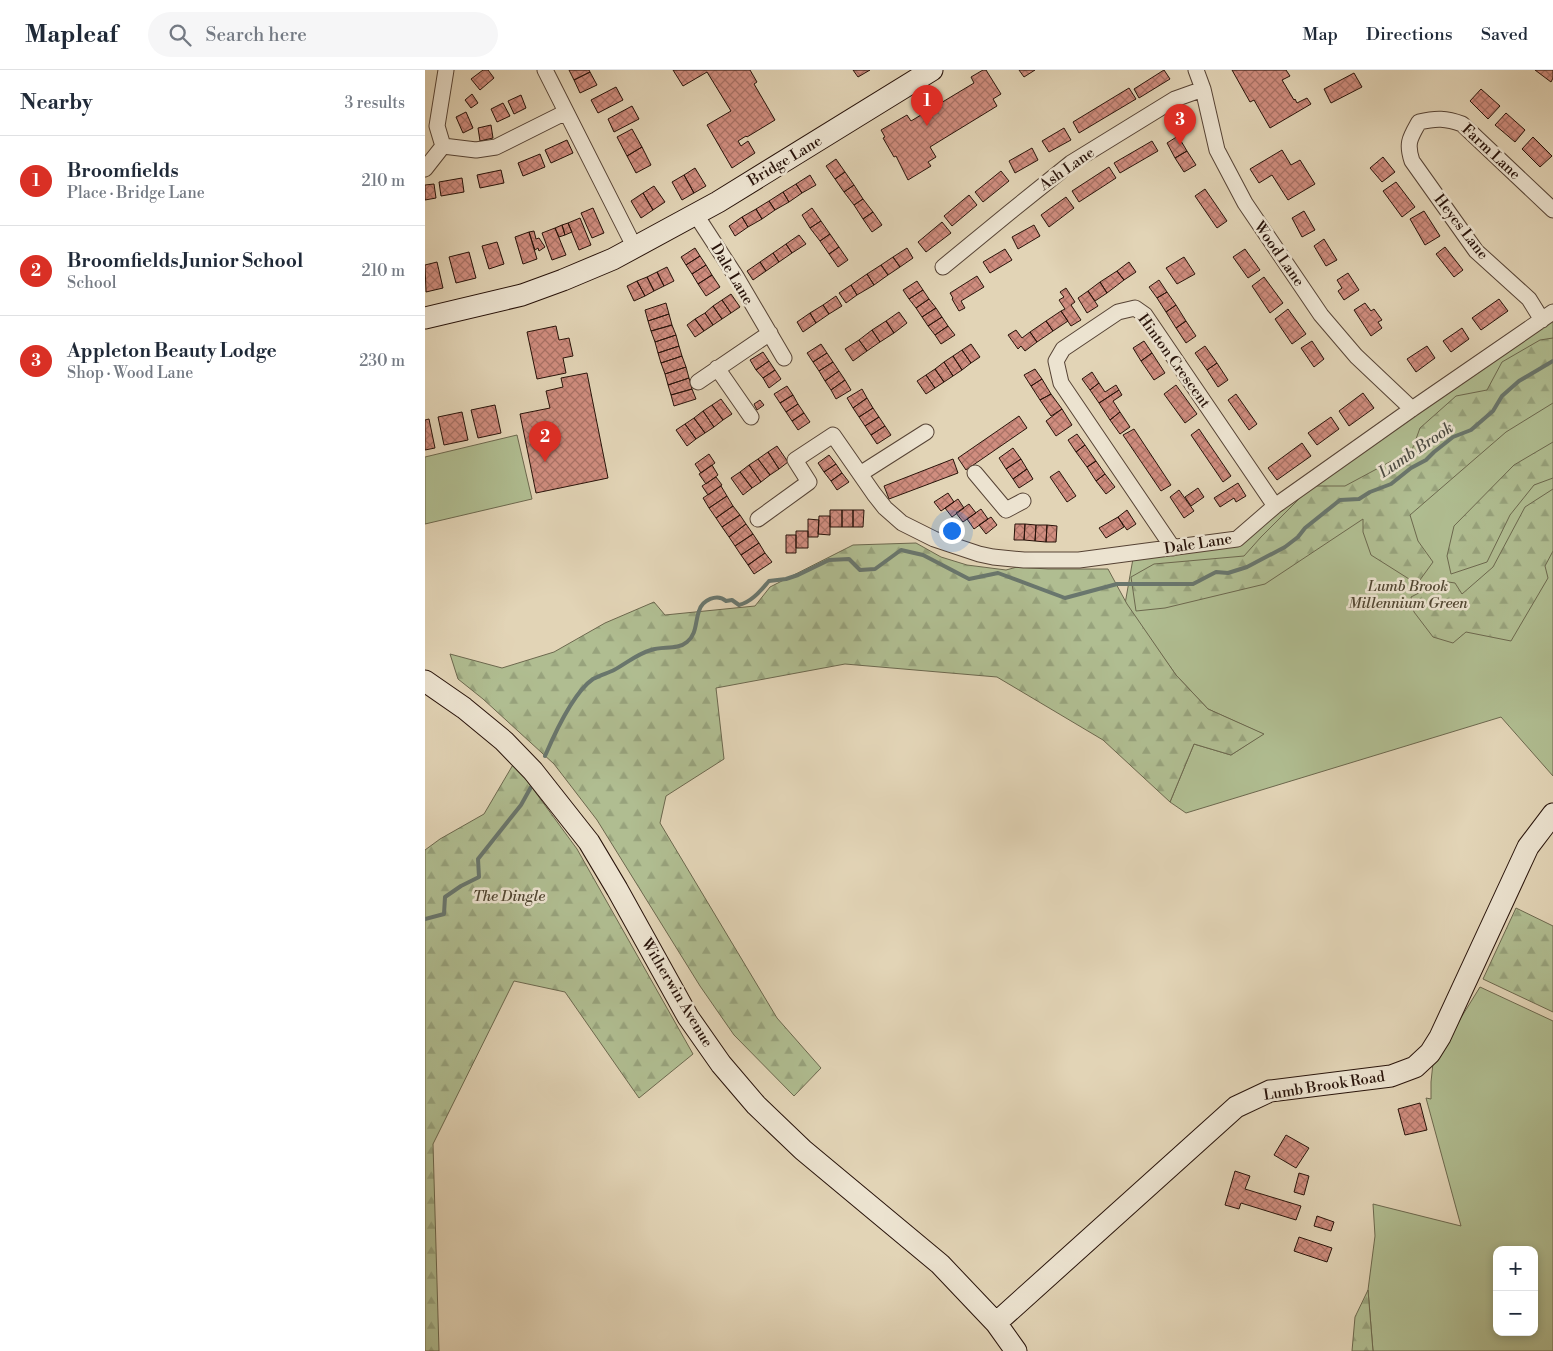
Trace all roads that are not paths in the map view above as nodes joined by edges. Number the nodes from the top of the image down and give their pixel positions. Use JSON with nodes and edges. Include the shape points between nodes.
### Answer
{"nodes":[{"id":1,"x":446,"y":70,"type":"edge"},
{"id":2,"x":545,"y":70,"type":"edge"},
{"id":3,"x":932,"y":70,"type":"edge"},
{"id":4,"x":1196,"y":70,"type":"edge"},
{"id":5,"x":1203,"y":89,"type":"junction"},
{"id":6,"x":566,"y":112,"type":"junction"},
{"id":7,"x":1419,"y":122,"type":"joint"},
{"id":8,"x":443,"y":146,"type":"junction"},
{"id":9,"x":425,"y":169,"type":"edge"},
{"id":10,"x":1553,"y":210,"type":"edge"},
{"id":11,"x":696,"y":215,"type":"junction"},
{"id":12,"x":635,"y":248,"type":"junction"},
{"id":13,"x":943,"y":267,"type":"dead end"},
{"id":14,"x":1547,"y":316,"type":"edge"},
{"id":15,"x":425,"y":318,"type":"edge"},
{"id":16,"x":770,"y":333,"type":"junction"},
{"id":17,"x":784,"y":358,"type":"dead end"},
{"id":18,"x":717,"y":368,"type":"junction"},
{"id":19,"x":697,"y":382,"type":"dead end"},
{"id":20,"x":1412,"y":409,"type":"junction"},
{"id":21,"x":751,"y":417,"type":"dead end"},
{"id":22,"x":926,"y":432,"type":"dead end"},
{"id":23,"x":975,"y":473,"type":"dead end"},
{"id":24,"x":860,"y":474,"type":"junction"},
{"id":25,"x":1023,"y":501,"type":"dead end"},
{"id":26,"x":1275,"y":506,"type":"junction"},
{"id":27,"x":758,"y":519,"type":"dead end"},
{"id":28,"x":1173,"y":548,"type":"junction"},
{"id":29,"x":425,"y":681,"type":"edge"},
{"id":30,"x":1553,"y":814,"type":"edge"},
{"id":31,"x":996,"y":1323,"type":"junction"},
{"id":32,"x":1016,"y":1351,"type":"edge"}],
"edges":[{"from":1,"to":8,"type":"street","via":[[437,126]]},
{"from":2,"to":6,"type":"street"},
{"from":3,"to":11,"type":"street","name":"Bridge Lane"},
{"from":4,"to":5,"type":"street","name":"Wood Lane"},
{"from":5,"to":13,"type":"street","name":"Ash Lane","via":[[1175,99],[1071,163]]},
{"from":5,"to":20,"type":"street","name":"Wood Lane","via":[[1219,154],[1261,229],[1321,315],[1356,356]]},
{"from":6,"to":8,"type":"street","via":[[496,147],[477,150]]},
{"from":6,"to":12,"type":"street"},
{"from":7,"to":10,"type":"street","name":"Farm Lane","via":[[1448,118],[1463,124]]},
{"from":7,"to":14,"type":"street","name":"Heyes Lane","via":[[1409,140],[1412,161],[1475,251]]},
{"from":8,"to":9,"type":"street"},
{"from":11,"to":12,"type":"street","name":"Bridge Lane"},
{"from":11,"to":16,"type":"street","name":"Dale Lane"},
{"from":12,"to":15,"type":"street","name":"Bridge Lane","via":[[522,295]]},
{"from":14,"to":20,"type":"street","name":"Dale Lane"},
{"from":16,"to":17,"type":"street","name":"Dale Lane"},
{"from":16,"to":18,"type":"street"},
{"from":18,"to":19,"type":"street"},
{"from":18,"to":21,"type":"street"},
{"from":20,"to":26,"type":"street","name":"Dale Lane"},
{"from":22,"to":24,"type":"street"},
{"from":23,"to":25,"type":"street","via":[[1006,510]]},
{"from":24,"to":27,"type":"street","name":"Dale Lane","via":[[833,434],[795,460],[809,482]]},
{"from":24,"to":28,"type":"street","name":"Dale Lane","via":[[885,508],[902,524],[993,558],[1079,560]]},
{"from":26,"to":28,"type":"street","name":"Dale Lane","via":[[1237,539]]},
{"from":26,"to":28,"type":"street","name":"Hinton Crescent","via":[[1145,315],[1135,308],[1117,312],[1063,349],[1056,361],[1061,383]]},
{"from":29,"to":31,"type":"street","name":"Witherwin Avenue","via":[[504,741],[533,771],[589,842],[688,1017],[721,1064],[756,1105],[803,1150],[940,1264]]},
{"from":30,"to":31,"type":"street","name":"Lumb Brook Road","via":[[1528,847],[1440,1037],[1430,1053],[1415,1067],[1391,1076],[1270,1091],[1236,1106]]},
{"from":31,"to":32,"type":"street","name":"Witherwin Avenue"}]}
